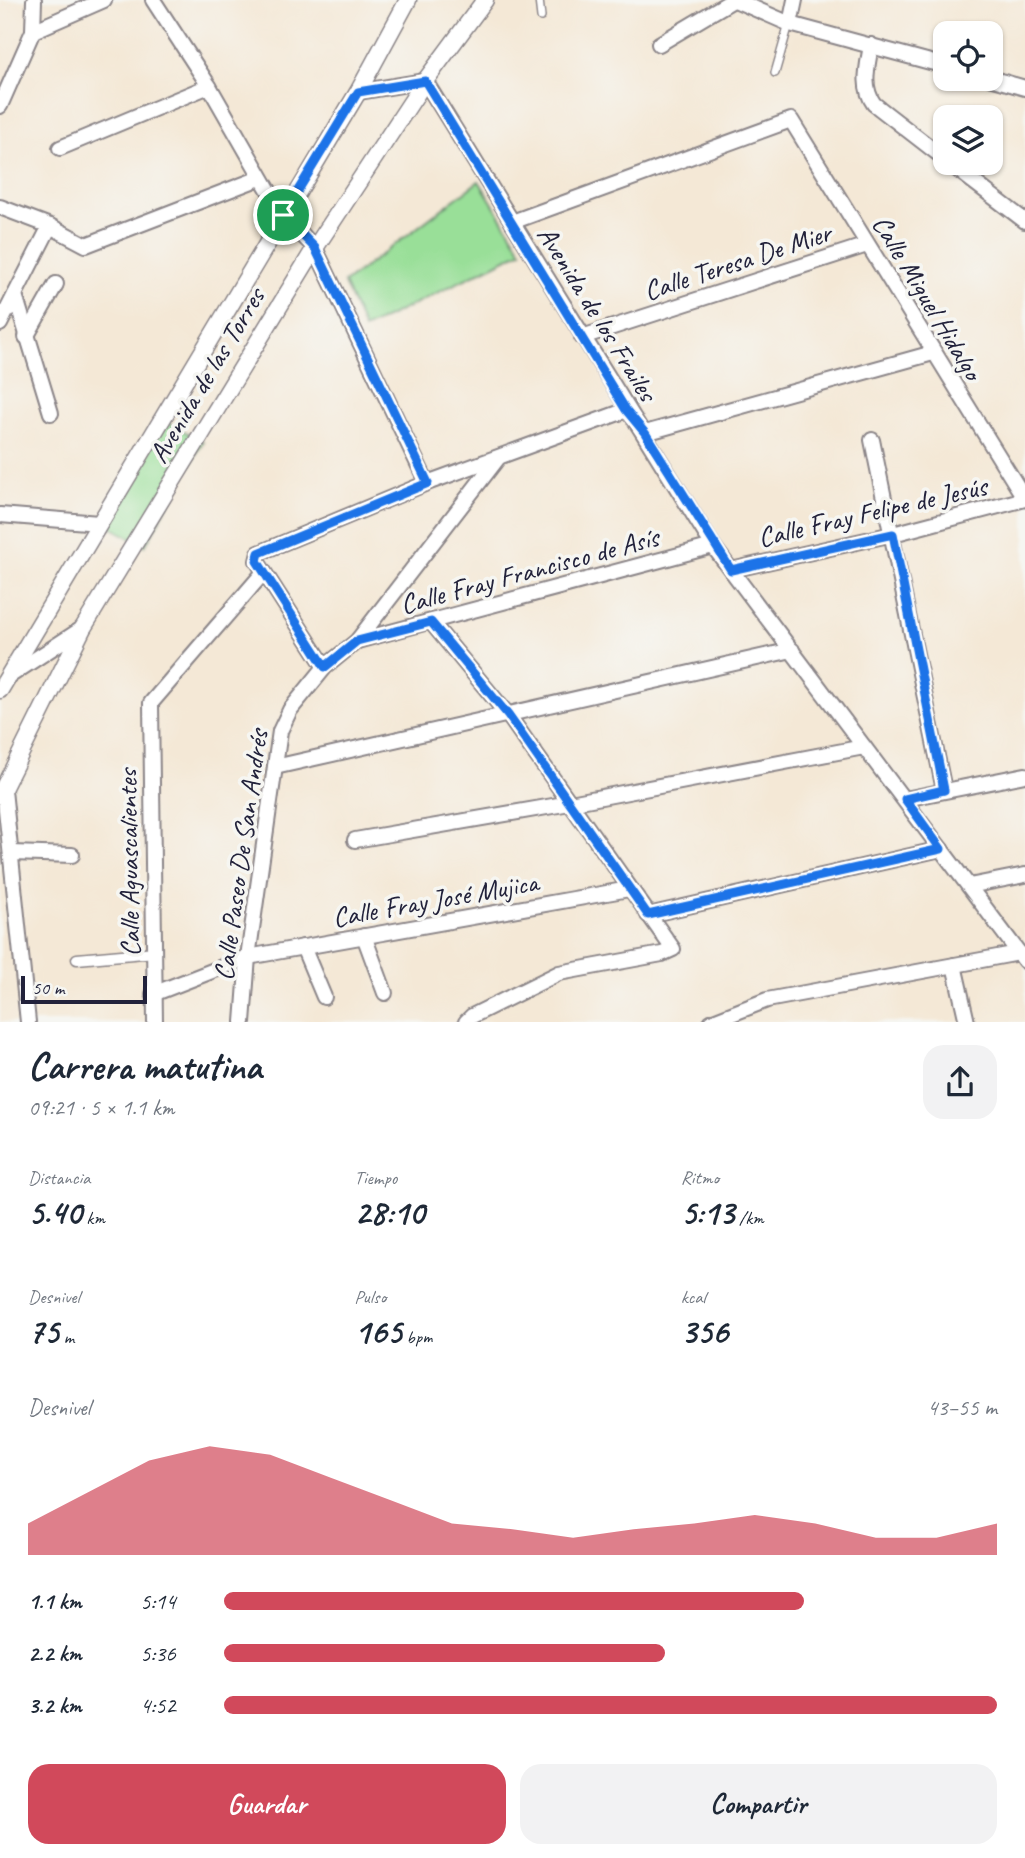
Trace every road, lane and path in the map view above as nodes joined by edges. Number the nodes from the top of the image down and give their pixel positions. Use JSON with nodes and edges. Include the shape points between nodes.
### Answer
{"nodes":[{"id":1,"x":34,"y":0,"type":"edge"},
{"id":2,"x":104,"y":0,"type":"edge"},
{"id":3,"x":153,"y":0,"type":"edge"},
{"id":4,"x":408,"y":0,"type":"edge"},
{"id":5,"x":539,"y":0,"type":"edge"},
{"id":6,"x":734,"y":0,"type":"edge"},
{"id":7,"x":795,"y":0,"type":"edge"},
{"id":8,"x":482,"y":2,"type":"edge"},
{"id":9,"x":541,"y":17,"type":"dead end"},
{"id":10,"x":790,"y":24,"type":"junction"},
{"id":11,"x":33,"y":30,"type":"junction"},
{"id":12,"x":659,"y":44,"type":"dead end"},
{"id":13,"x":871,"y":44,"type":"junction"},
{"id":14,"x":933,"y":62,"type":"edge"},
{"id":15,"x":775,"y":73,"type":"dead end"},
{"id":16,"x":425,"y":81,"type":"junction"},
{"id":17,"x":1003,"y":82,"type":"edge"},
{"id":18,"x":209,"y":86,"type":"junction"},
{"id":19,"x":1025,"y":88,"type":"edge"},
{"id":20,"x":358,"y":92,"type":"junction"},
{"id":21,"x":0,"y":106,"type":"edge"},
{"id":22,"x":60,"y":148,"type":"dead end"},
{"id":23,"x":933,"y":150,"type":"edge"},
{"id":24,"x":965,"y":175,"type":"edge"},
{"id":25,"x":260,"y":178,"type":"junction"},
{"id":26,"x":0,"y":207,"type":"edge"},
{"id":27,"x":283,"y":215,"type":"junction"},
{"id":28,"x":1025,"y":221,"type":"edge"},
{"id":29,"x":512,"y":222,"type":"junction"},
{"id":30,"x":50,"y":226,"type":"junction"},
{"id":31,"x":867,"y":245,"type":"junction"},
{"id":32,"x":315,"y":248,"type":"junction"},
{"id":33,"x":56,"y":284,"type":"dead end"},
{"id":34,"x":15,"y":295,"type":"junction"},
{"id":35,"x":0,"y":324,"type":"edge"},
{"id":36,"x":26,"y":337,"type":"junction"},
{"id":37,"x":583,"y":337,"type":"junction"},
{"id":38,"x":933,"y":353,"type":"junction"},
{"id":39,"x":626,"y":410,"type":"junction"},
{"id":40,"x":51,"y":412,"type":"dead end"},
{"id":41,"x":645,"y":433,"type":"junction"},
{"id":42,"x":872,"y":440,"type":"dead end"},
{"id":43,"x":498,"y":458,"type":"junction"},
{"id":44,"x":428,"y":483,"type":"junction"},
{"id":45,"x":1025,"y":499,"type":"edge"},
{"id":46,"x":0,"y":515,"type":"edge"},
{"id":47,"x":99,"y":523,"type":"junction"},
{"id":48,"x":893,"y":534,"type":"junction"},
{"id":49,"x":713,"y":546,"type":"junction"},
{"id":50,"x":731,"y":570,"type":"junction"},
{"id":51,"x":264,"y":572,"type":"junction"},
{"id":52,"x":431,"y":622,"type":"junction"},
{"id":53,"x":83,"y":628,"type":"junction"},
{"id":54,"x":357,"y":641,"type":"junction"},
{"id":55,"x":792,"y":650,"type":"junction"},
{"id":56,"x":325,"y":667,"type":"junction"},
{"id":57,"x":2,"y":681,"type":"edge"},
{"id":58,"x":508,"y":715,"type":"junction"},
{"id":59,"x":864,"y":747,"type":"junction"},
{"id":60,"x":275,"y":767,"type":"junction"},
{"id":61,"x":1025,"y":775,"type":"edge"},
{"id":62,"x":944,"y":790,"type":"junction"},
{"id":63,"x":2,"y":792,"type":"edge"},
{"id":64,"x":905,"y":799,"type":"junction"},
{"id":65,"x":570,"y":803,"type":"junction"},
{"id":66,"x":355,"y":840,"type":"dead end"},
{"id":67,"x":941,"y":849,"type":"junction"},
{"id":68,"x":12,"y":853,"type":"junction"},
{"id":69,"x":72,"y":855,"type":"dead end"},
{"id":70,"x":1025,"y":875,"type":"edge"},
{"id":71,"x":968,"y":886,"type":"junction"},
{"id":72,"x":629,"y":889,"type":"junction"},
{"id":73,"x":648,"y":915,"type":"junction"},
{"id":74,"x":364,"y":936,"type":"junction"},
{"id":75,"x":303,"y":947,"type":"junction"},
{"id":76,"x":155,"y":952,"type":"junction"},
{"id":77,"x":248,"y":957,"type":"junction"},
{"id":78,"x":1022,"y":957,"type":"edge"},
{"id":79,"x":77,"y":959,"type":"dead end"},
{"id":80,"x":954,"y":965,"type":"junction"},
{"id":81,"x":385,"y":993,"type":"dead end"},
{"id":82,"x":153,"y":995,"type":"junction"},
{"id":83,"x":324,"y":997,"type":"dead end"},
{"id":84,"x":28,"y":1021,"type":"edge"},
{"id":85,"x":155,"y":1021,"type":"edge"},
{"id":86,"x":243,"y":1021,"type":"edge"},
{"id":87,"x":466,"y":1021,"type":"edge"},
{"id":88,"x":715,"y":1021,"type":"edge"},
{"id":89,"x":967,"y":1021,"type":"edge"}],
"edges":[{"from":1,"to":11,"type":"street"},
{"from":2,"to":11,"type":"street"},
{"from":3,"to":18,"type":"street"},
{"from":4,"to":20,"type":"street","name":"Avenida de las Torres"},
{"from":5,"to":9,"type":"lane"},
{"from":6,"to":10,"type":"street"},
{"from":6,"to":12,"type":"street"},
{"from":7,"to":10,"type":"street"},
{"from":8,"to":16,"type":"street","name":"Avenida de las Torres"},
{"from":10,"to":13,"type":"street"},
{"from":10,"to":15,"type":"lane"},
{"from":11,"to":21,"type":"street"},
{"from":13,"to":14,"type":"street"},
{"from":13,"to":23,"type":"street","via":[[868,96]]},
{"from":16,"to":20,"type":"street"},
{"from":16,"to":29,"type":"street","name":"Avenida de los Frailes"},
{"from":16,"to":32,"type":"street","name":"Avenida de las Torres"},
{"from":17,"to":19,"type":"street"},
{"from":18,"to":22,"type":"street"},
{"from":18,"to":25,"type":"street"},
{"from":20,"to":27,"type":"street","name":"Avenida de las Torres"},
{"from":24,"to":28,"type":"street"},
{"from":25,"to":27,"type":"street"},
{"from":25,"to":30,"type":"street","via":[[96,243],[78,243]]},
{"from":26,"to":30,"type":"street"},
{"from":27,"to":32,"type":"street"},
{"from":27,"to":47,"type":"street","name":"Avenida de las Torres"},
{"from":29,"to":31,"type":"street","name":"Calle Miguel Hidalgo","via":[[791,120]]},
{"from":29,"to":37,"type":"street","name":"Avenida de los Frailes"},
{"from":30,"to":34,"type":"street"},
{"from":31,"to":37,"type":"street","name":"Calle Teresa De Mier"},
{"from":31,"to":38,"type":"street","name":"Calle Miguel Hidalgo"},
{"from":32,"to":44,"type":"street"},
{"from":32,"to":53,"type":"street","name":"Avenida de las Torres"},
{"from":33,"to":36,"type":"street"},
{"from":34,"to":35,"type":"street"},
{"from":34,"to":36,"type":"street"},
{"from":36,"to":40,"type":"street"},
{"from":37,"to":39,"type":"street","name":"Avenida de los Frailes"},
{"from":38,"to":41,"type":"street"},
{"from":38,"to":45,"type":"street","name":"Calle Miguel Hidalgo"},
{"from":39,"to":41,"type":"street","name":"Avenida de los Frailes"},
{"from":39,"to":43,"type":"street"},
{"from":41,"to":49,"type":"street","name":"Avenida de los Frailes"},
{"from":42,"to":48,"type":"street"},
{"from":43,"to":44,"type":"street"},
{"from":43,"to":54,"type":"street"},
{"from":44,"to":51,"type":"street","via":[[259,553],[257,561]]},
{"from":45,"to":48,"type":"street","name":"Calle Fray Felipe de Jesús"},
{"from":46,"to":47,"type":"street"},
{"from":47,"to":57,"type":"street","name":"Avenida de las Torres"},
{"from":48,"to":50,"type":"street","name":"Calle Fray Felipe de Jesús"},
{"from":48,"to":62,"type":"street"},
{"from":49,"to":50,"type":"street","name":"Avenida de los Frailes"},
{"from":49,"to":52,"type":"street","name":"Calle Fray Francisco de Asís"},
{"from":50,"to":55,"type":"street","name":"Avenida de los Frailes"},
{"from":51,"to":56,"type":"street"},
{"from":51,"to":76,"type":"street","name":"Calle Aguascalientes","via":[[151,703]]},
{"from":52,"to":54,"type":"street","name":"Calle Fray Francisco de Asís"},
{"from":52,"to":58,"type":"street"},
{"from":53,"to":57,"type":"street"},
{"from":53,"to":63,"type":"street","name":"Avenida de las Torres"},
{"from":54,"to":56,"type":"street","name":"Calle Paseo De San Andrés"},
{"from":55,"to":58,"type":"street"},
{"from":55,"to":59,"type":"street","name":"Avenida de los Frailes"},
{"from":56,"to":60,"type":"street","name":"Calle Paseo De San Andrés","via":[[284,720]]},
{"from":58,"to":60,"type":"street"},
{"from":58,"to":65,"type":"street"},
{"from":59,"to":64,"type":"street","name":"Avenida de los Frailes"},
{"from":59,"to":65,"type":"street"},
{"from":60,"to":77,"type":"street","name":"Calle Paseo De San Andrés"},
{"from":61,"to":62,"type":"street"},
{"from":62,"to":64,"type":"street"},
{"from":63,"to":68,"type":"street"},
{"from":64,"to":67,"type":"street","name":"Avenida de los Frailes"},
{"from":65,"to":66,"type":"street"},
{"from":65,"to":72,"type":"street"},
{"from":67,"to":71,"type":"street","name":"Avenida de los Frailes"},
{"from":67,"to":73,"type":"street"},
{"from":68,"to":69,"type":"street"},
{"from":68,"to":84,"type":"street"},
{"from":70,"to":71,"type":"street"},
{"from":71,"to":78,"type":"street","name":"Avenida de los Frailes"},
{"from":72,"to":73,"type":"street"},
{"from":72,"to":74,"type":"street","name":"Calle Fray José Mujica"},
{"from":73,"to":87,"type":"street","via":[[673,949],[559,973]]},
{"from":74,"to":75,"type":"street","name":"Calle Fray José Mujica"},
{"from":74,"to":81,"type":"street"},
{"from":75,"to":77,"type":"street","name":"Calle Fray José Mujica"},
{"from":75,"to":83,"type":"street"},
{"from":76,"to":79,"type":"street"},
{"from":76,"to":82,"type":"street","name":"Calle Aguascalientes"},
{"from":77,"to":82,"type":"street","name":"Calle Fray José Mujica"},
{"from":77,"to":86,"type":"street","name":"Calle Paseo De San Andrés"},
{"from":78,"to":80,"type":"street"},
{"from":80,"to":88,"type":"street","via":[[767,1000]]},
{"from":80,"to":89,"type":"street"},
{"from":82,"to":85,"type":"street","name":"Calle Aguascalientes"}]}
